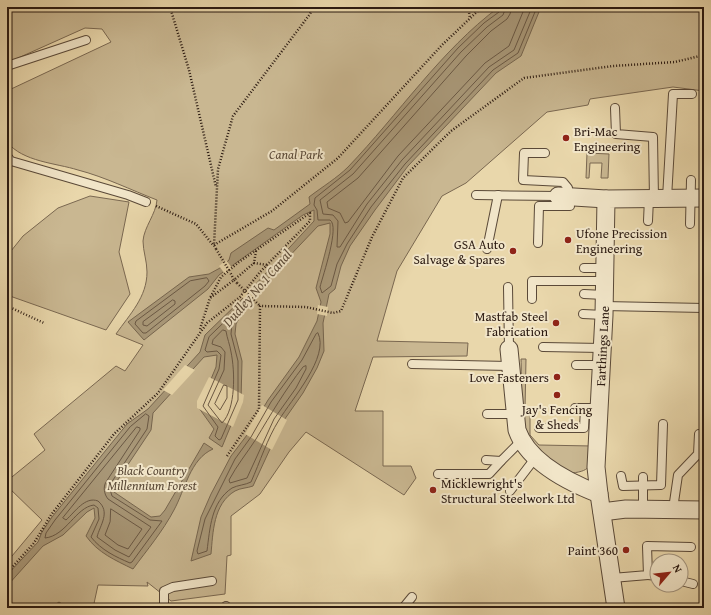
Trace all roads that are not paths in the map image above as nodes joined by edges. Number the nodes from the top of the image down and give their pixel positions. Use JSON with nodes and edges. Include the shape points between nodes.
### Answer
{"nodes":[{"id":1,"x":86,"y":40,"type":"dead end"},
{"id":2,"x":7,"y":66,"type":"edge"},
{"id":3,"x":692,"y":94,"type":"dead end"},
{"id":4,"x":615,"y":108,"type":"dead end"},
{"id":5,"x":545,"y":153,"type":"dead end"},
{"id":6,"x":7,"y":156,"type":"edge"},
{"id":7,"x":691,"y":180,"type":"dead end"},
{"id":8,"x":476,"y":195,"type":"dead end"},
{"id":9,"x":498,"y":195,"type":"junction"},
{"id":10,"x":657,"y":198,"type":"junction"},
{"id":11,"x":697,"y":198,"type":"edge"},
{"id":12,"x":606,"y":199,"type":"junction"},
{"id":13,"x":567,"y":201,"type":"junction"},
{"id":14,"x":146,"y":202,"type":"dead end"},
{"id":15,"x":648,"y":221,"type":"dead end"},
{"id":16,"x":690,"y":224,"type":"dead end"},
{"id":17,"x":538,"y":243,"type":"dead end"},
{"id":18,"x":487,"y":249,"type":"dead end"},
{"id":19,"x":584,"y":268,"type":"dead end"},
{"id":20,"x":508,"y":288,"type":"dead end"},
{"id":21,"x":604,"y":293,"type":"junction"},
{"id":22,"x":584,"y":294,"type":"dead end"},
{"id":23,"x":532,"y":299,"type":"dead end"},
{"id":24,"x":704,"y":308,"type":"edge"},
{"id":25,"x":583,"y":314,"type":"dead end"},
{"id":26,"x":544,"y":347,"type":"dead end"},
{"id":27,"x":602,"y":348,"type":"junction"},
{"id":28,"x":509,"y":358,"type":"junction"},
{"id":29,"x":412,"y":364,"type":"dead end"},
{"id":30,"x":576,"y":365,"type":"dead end"},
{"id":31,"x":601,"y":365,"type":"junction"},
{"id":32,"x":574,"y":408,"type":"dead end"},
{"id":33,"x":592,"y":408,"type":"junction"},
{"id":34,"x":488,"y":414,"type":"dead end"},
{"id":35,"x":515,"y":414,"type":"junction"},
{"id":36,"x":663,"y":424,"type":"dead end"},
{"id":37,"x":539,"y":428,"type":"dead end"},
{"id":38,"x":704,"y":434,"type":"edge"},
{"id":39,"x":521,"y":441,"type":"junction"},
{"id":40,"x":536,"y":457,"type":"junction"},
{"id":41,"x":486,"y":460,"type":"dead end"},
{"id":42,"x":501,"y":461,"type":"junction"},
{"id":43,"x":438,"y":474,"type":"dead end"},
{"id":44,"x":621,"y":476,"type":"dead end"},
{"id":45,"x":643,"y":481,"type":"junction"},
{"id":46,"x":510,"y":491,"type":"dead end"},
{"id":47,"x":599,"y":494,"type":"junction"},
{"id":48,"x":643,"y":509,"type":"junction"},
{"id":49,"x":673,"y":509,"type":"junction"},
{"id":50,"x":704,"y":510,"type":"edge"},
{"id":51,"x":602,"y":512,"type":"junction"},
{"id":52,"x":691,"y":547,"type":"dead end"},
{"id":53,"x":648,"y":575,"type":"joint"},
{"id":54,"x":612,"y":578,"type":"junction"},
{"id":55,"x":212,"y":581,"type":"dead end"},
{"id":56,"x":689,"y":583,"type":"edge"},
{"id":57,"x":693,"y":584,"type":"dead end"},
{"id":58,"x":412,"y":597,"type":"dead end"},
{"id":59,"x":164,"y":608,"type":"edge"},
{"id":60,"x":403,"y":608,"type":"edge"},
{"id":61,"x":614,"y":608,"type":"edge"}],
"edges":[{"from":1,"to":2,"type":"lane"},
{"from":3,"to":10,"type":"lane","via":[[673,94]]},
{"from":4,"to":10,"type":"lane","via":[[616,134],[652,137]]},
{"from":5,"to":13,"type":"lane","via":[[524,153],[523,180],[563,182],[568,188]]},
{"from":6,"to":14,"type":"lane","via":[[12,161]]},
{"from":7,"to":11,"type":"lane"},
{"from":8,"to":9,"type":"lane"},
{"from":9,"to":13,"type":"lane"},
{"from":9,"to":18,"type":"lane"},
{"from":10,"to":11,"type":"street"},
{"from":10,"to":12,"type":"street"},
{"from":10,"to":15,"type":"lane"},
{"from":11,"to":16,"type":"lane"},
{"from":12,"to":13,"type":"street"},
{"from":12,"to":21,"type":"street","name":"Farthings Lane"},
{"from":13,"to":17,"type":"lane","via":[[539,206]]},
{"from":19,"to":21,"type":"lane"},
{"from":20,"to":28,"type":"lane"},
{"from":21,"to":22,"type":"lane"},
{"from":21,"to":23,"type":"lane","via":[[532,280]]},
{"from":21,"to":24,"type":"lane"},
{"from":21,"to":25,"type":"lane"},
{"from":21,"to":27,"type":"street","name":"Farthings Lane"},
{"from":26,"to":27,"type":"lane"},
{"from":27,"to":31,"type":"street","name":"Farthings Lane"},
{"from":28,"to":29,"type":"lane"},
{"from":28,"to":35,"type":"street"},
{"from":30,"to":31,"type":"lane"},
{"from":31,"to":33,"type":"street","name":"Farthings Lane"},
{"from":32,"to":33,"type":"lane"},
{"from":33,"to":37,"type":"lane","via":[[584,428]]},
{"from":33,"to":47,"type":"street","name":"Farthings Lane"},
{"from":34,"to":35,"type":"lane"},
{"from":35,"to":39,"type":"street"},
{"from":36,"to":45,"type":"lane","via":[[661,485]]},
{"from":38,"to":49,"type":"lane","via":[[698,434],[698,454],[678,475]]},
{"from":39,"to":40,"type":"street"},
{"from":39,"to":42,"type":"lane"},
{"from":40,"to":46,"type":"lane"},
{"from":40,"to":47,"type":"street","via":[[577,486]]},
{"from":41,"to":42,"type":"lane"},
{"from":42,"to":43,"type":"lane","via":[[489,474]]},
{"from":44,"to":45,"type":"lane","via":[[623,486]]},
{"from":45,"to":48,"type":"lane"},
{"from":47,"to":51,"type":"street","name":"Farthings Lane"},
{"from":48,"to":49,"type":"street"},
{"from":48,"to":51,"type":"street"},
{"from":49,"to":50,"type":"street"},
{"from":51,"to":54,"type":"street","name":"Farthings Lane"},
{"from":52,"to":53,"type":"lane","via":[[647,546]]},
{"from":53,"to":54,"type":"lane"},
{"from":54,"to":61,"type":"street","name":"Farthings Lane"},
{"from":55,"to":59,"type":"lane","via":[[173,587],[164,591]]},
{"from":56,"to":57,"type":"lane"},
{"from":58,"to":60,"type":"lane"}]}
